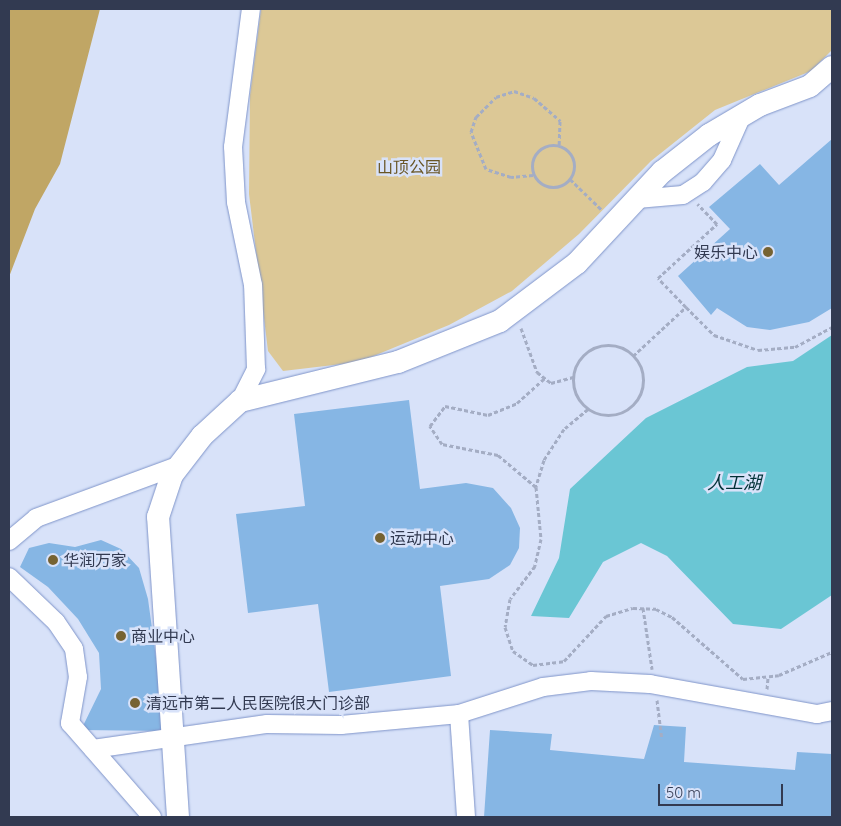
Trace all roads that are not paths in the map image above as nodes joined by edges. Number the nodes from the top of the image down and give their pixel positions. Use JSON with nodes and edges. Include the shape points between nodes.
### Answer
{"nodes":[{"id":1,"x":251,"y":9,"type":"edge"},
{"id":2,"x":832,"y":67,"type":"edge"},
{"id":3,"x":743,"y":114,"type":"junction"},
{"id":4,"x":637,"y":199,"type":"junction"},
{"id":5,"x":240,"y":401,"type":"junction"},
{"id":6,"x":180,"y":466,"type":"junction"},
{"id":7,"x":9,"y":541,"type":"edge"},
{"id":8,"x":9,"y":577,"type":"edge"},
{"id":9,"x":832,"y":711,"type":"edge"},
{"id":10,"x":459,"y":714,"type":"junction"},
{"id":11,"x":173,"y":739,"type":"junction"},
{"id":12,"x":93,"y":749,"type":"junction"},
{"id":13,"x":152,"y":817,"type":"edge"},
{"id":14,"x":178,"y":817,"type":"edge"},
{"id":15,"x":466,"y":817,"type":"edge"}],
"edges":[{"from":1,"to":5,"type":"street","via":[[233,147],[236,202],[253,285],[256,369]]},
{"from":2,"to":3,"type":"street","via":[[810,86]]},
{"from":3,"to":4,"type":"street","via":[[662,172]]},
{"from":3,"to":4,"type":"street","via":[[722,160],[687,192]]},
{"from":4,"to":5,"type":"street","via":[[577,263],[514,311],[447,344],[398,362]]},
{"from":5,"to":6,"type":"street","via":[[202,436]]},
{"from":6,"to":7,"type":"street","via":[[36,518]]},
{"from":6,"to":11,"type":"street","via":[[158,517]]},
{"from":8,"to":12,"type":"street","via":[[56,622],[74,649],[78,677],[70,722]]},
{"from":9,"to":10,"type":"street","via":[[817,714],[650,684],[591,681],[543,687]]},
{"from":10,"to":11,"type":"street","via":[[341,724],[267,724]]},
{"from":10,"to":15,"type":"street"},
{"from":11,"to":12,"type":"street"},
{"from":11,"to":14,"type":"street"},
{"from":12,"to":13,"type":"street"}]}
